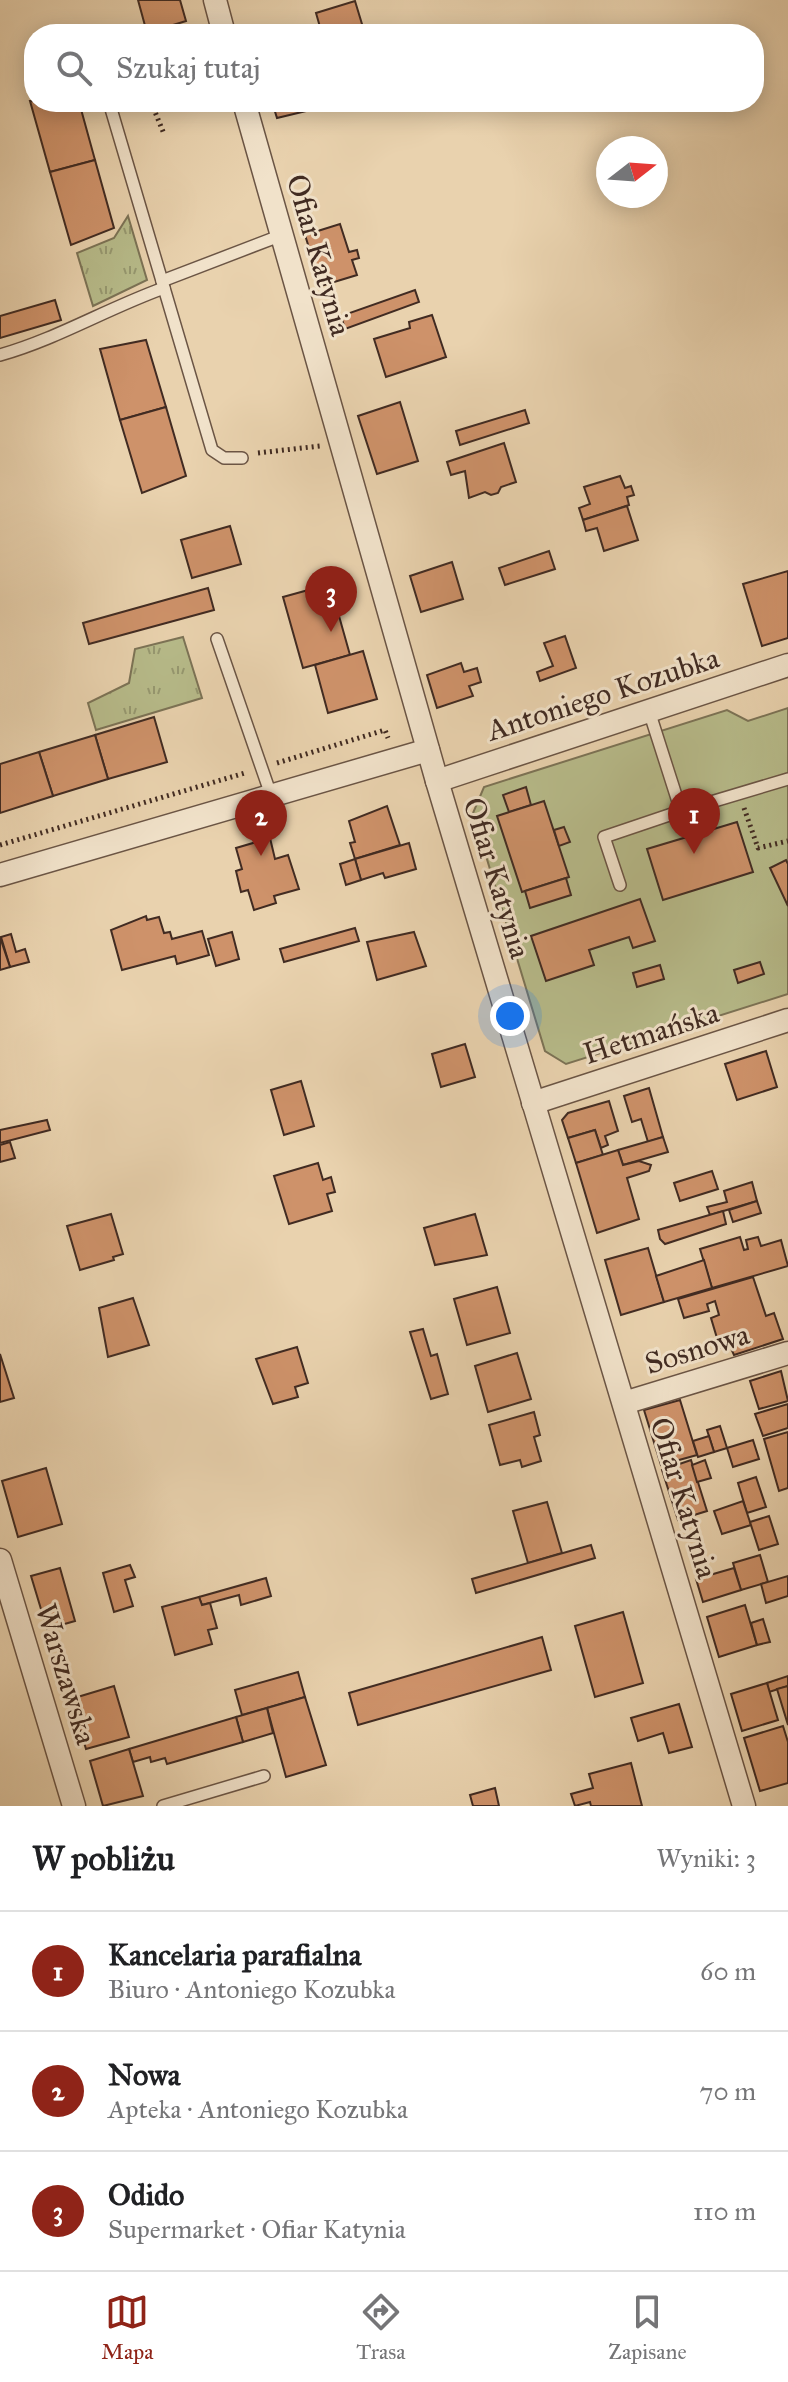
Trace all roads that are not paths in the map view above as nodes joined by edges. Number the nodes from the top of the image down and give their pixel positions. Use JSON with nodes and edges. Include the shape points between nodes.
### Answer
{"nodes":[{"id":1,"x":215,"y":0,"type":"edge"},
{"id":2,"x":221,"y":24,"type":"edge"},
{"id":3,"x":112,"y":112,"type":"edge"},
{"id":4,"x":247,"y":112,"type":"edge"},
{"id":5,"x":282,"y":235,"type":"junction"},
{"id":6,"x":163,"y":284,"type":"junction"},
{"id":7,"x":0,"y":355,"type":"edge"},
{"id":8,"x":242,"y":458,"type":"road end"},
{"id":9,"x":217,"y":639,"type":"dead end"},
{"id":10,"x":788,"y":665,"type":"edge"},
{"id":11,"x":649,"y":711,"type":"junction"},
{"id":12,"x":428,"y":750,"type":"junction"},
{"id":13,"x":788,"y":779,"type":"edge"},
{"id":14,"x":437,"y":781,"type":"junction"},
{"id":15,"x":271,"y":795,"type":"junction"},
{"id":16,"x":681,"y":811,"type":"junction"},
{"id":17,"x":0,"y":875,"type":"edge"},
{"id":18,"x":620,"y":885,"type":"dead end"},
{"id":19,"x":788,"y":1020,"type":"edge"},
{"id":20,"x":533,"y":1103,"type":"junction"},
{"id":21,"x":788,"y":1353,"type":"edge"},
{"id":22,"x":624,"y":1403,"type":"junction"},
{"id":23,"x":0,"y":1560,"type":"edge"},
{"id":24,"x":264,"y":1776,"type":"dead end"},
{"id":25,"x":74,"y":1806,"type":"edge"},
{"id":26,"x":163,"y":1806,"type":"edge"},
{"id":27,"x":744,"y":1806,"type":"edge"}],
"edges":[{"from":1,"to":2,"type":"street"},
{"from":3,"to":6,"type":"lane"},
{"from":4,"to":5,"type":"street","name":"Ofiar Katynia"},
{"from":5,"to":6,"type":"lane"},
{"from":5,"to":12,"type":"street","name":"Ofiar Katynia"},
{"from":6,"to":7,"type":"lane","via":[[44,342]]},
{"from":6,"to":8,"type":"lane","via":[[212,450],[224,458]]},
{"from":9,"to":15,"type":"lane"},
{"from":10,"to":11,"type":"street","name":"Antoniego Kozubka"},
{"from":11,"to":14,"type":"street","name":"Antoniego Kozubka"},
{"from":11,"to":16,"type":"lane"},
{"from":12,"to":14,"type":"street","name":"Ofiar Katynia"},
{"from":12,"to":15,"type":"street"},
{"from":13,"to":16,"type":"lane"},
{"from":14,"to":20,"type":"street","name":"Ofiar Katynia"},
{"from":15,"to":17,"type":"street"},
{"from":16,"to":18,"type":"lane","via":[[604,837]]},
{"from":19,"to":20,"type":"street","name":"Hetmańska"},
{"from":20,"to":22,"type":"street","name":"Ofiar Katynia"},
{"from":21,"to":22,"type":"street","name":"Sosnowa"},
{"from":22,"to":27,"type":"street","name":"Ofiar Katynia"},
{"from":23,"to":25,"type":"street","name":"Warszawska"},
{"from":24,"to":26,"type":"lane"}]}
